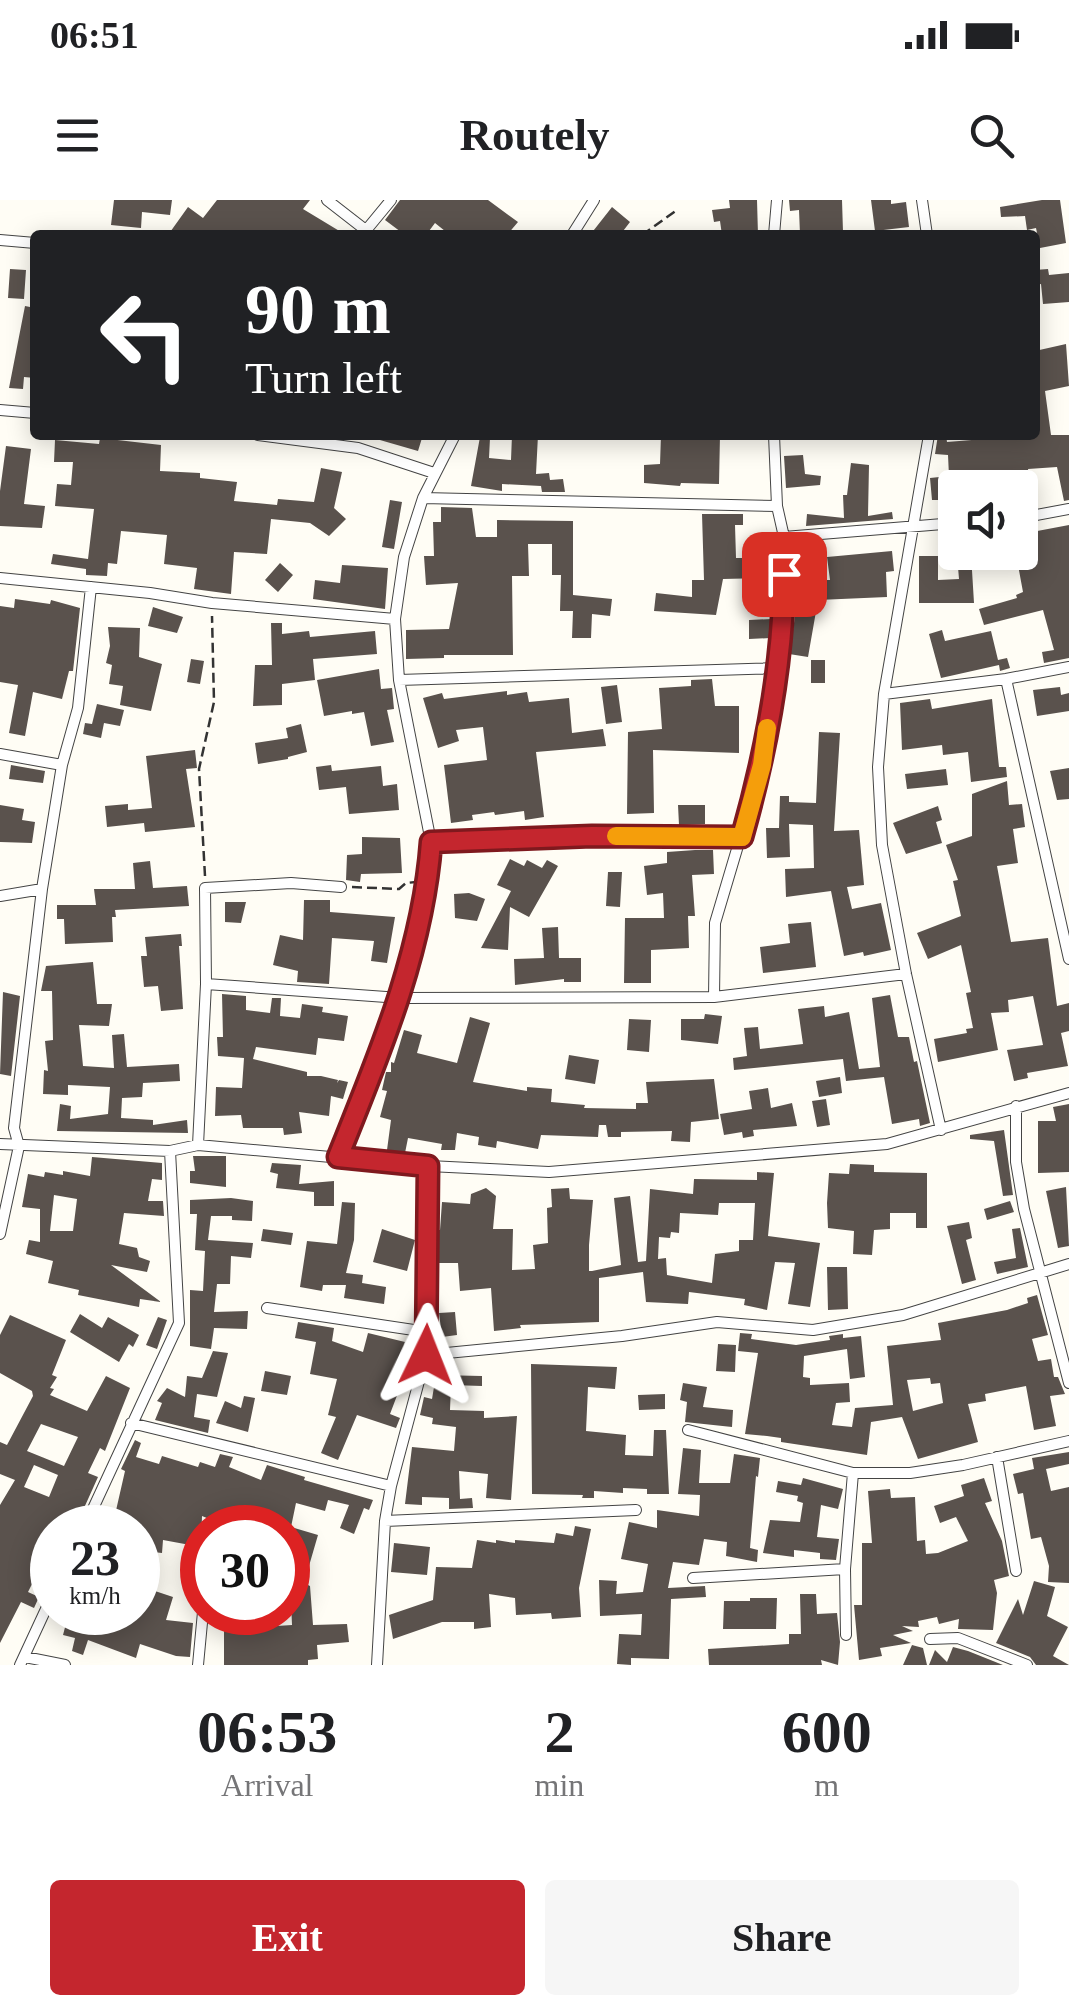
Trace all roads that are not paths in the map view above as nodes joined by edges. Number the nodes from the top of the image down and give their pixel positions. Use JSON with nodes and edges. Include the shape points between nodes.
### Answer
{"nodes":[{"id":1,"x":327,"y":200,"type":"edge"},
{"id":2,"x":391,"y":200,"type":"edge"},
{"id":3,"x":594,"y":200,"type":"edge"},
{"id":4,"x":777,"y":200,"type":"edge"},
{"id":5,"x":922,"y":200,"type":"edge"},
{"id":6,"x":362,"y":230,"type":"edge"},
{"id":7,"x":370,"y":230,"type":"edge"},
{"id":8,"x":575,"y":230,"type":"edge"},
{"id":9,"x":774,"y":230,"type":"edge"},
{"id":10,"x":926,"y":230,"type":"edge"},
{"id":11,"x":0,"y":240,"type":"edge"},
{"id":12,"x":30,"y":243,"type":"edge"},
{"id":13,"x":0,"y":410,"type":"edge"},
{"id":14,"x":30,"y":413,"type":"edge"},
{"id":15,"x":296,"y":440,"type":"edge"},
{"id":16,"x":359,"y":440,"type":"edge"},
{"id":17,"x":452,"y":440,"type":"edge"},
{"id":18,"x":774,"y":440,"type":"edge"},
{"id":19,"x":928,"y":440,"type":"edge"},
{"id":20,"x":358,"y":448,"type":"junction"},
{"id":21,"x":434,"y":473,"type":"junction"},
{"id":22,"x":423,"y":498,"type":"junction"},
{"id":23,"x":777,"y":506,"type":"junction"},
{"id":24,"x":1069,"y":509,"type":"edge"},
{"id":25,"x":1038,"y":515,"type":"edge"},
{"id":26,"x":938,"y":525,"type":"edge"},
{"id":27,"x":913,"y":527,"type":"junction"},
{"id":28,"x":784,"y":537,"type":"junction"},
{"id":29,"x":0,"y":578,"type":"edge"},
{"id":30,"x":92,"y":587,"type":"junction"},
{"id":31,"x":394,"y":619,"type":"junction"},
{"id":32,"x":1069,"y":667,"type":"edge"},
{"id":33,"x":776,"y":668,"type":"junction"},
{"id":34,"x":1006,"y":679,"type":"junction"},
{"id":35,"x":399,"y":680,"type":"junction"},
{"id":36,"x":884,"y":694,"type":"junction"},
{"id":37,"x":0,"y":754,"type":"edge"},
{"id":38,"x":62,"y":765,"type":"junction"},
{"id":39,"x":742,"y":837,"type":"junction"},
{"id":40,"x":431,"y":842,"type":"junction"},
{"id":41,"x":341,"y":887,"type":"road end"},
{"id":42,"x":42,"y":889,"type":"junction"},
{"id":43,"x":0,"y":896,"type":"edge"},
{"id":44,"x":1069,"y":959,"type":"edge"},
{"id":45,"x":906,"y":974,"type":"junction"},
{"id":46,"x":206,"y":984,"type":"junction"},
{"id":47,"x":714,"y":997,"type":"junction"},
{"id":48,"x":400,"y":998,"type":"junction"},
{"id":49,"x":1069,"y":1093,"type":"edge"},
{"id":50,"x":1016,"y":1106,"type":"junction"},
{"id":51,"x":942,"y":1130,"type":"junction"},
{"id":52,"x":0,"y":1144,"type":"edge"},
{"id":53,"x":198,"y":1145,"type":"junction"},
{"id":54,"x":18,"y":1146,"type":"junction"},
{"id":55,"x":170,"y":1151,"type":"junction"},
{"id":56,"x":338,"y":1157,"type":"junction"},
{"id":57,"x":428,"y":1166,"type":"junction"},
{"id":58,"x":0,"y":1234,"type":"edge"},
{"id":59,"x":1069,"y":1264,"type":"edge"},
{"id":60,"x":1039,"y":1272,"type":"junction"},
{"id":61,"x":267,"y":1308,"type":"dead end"},
{"id":62,"x":428,"y":1332,"type":"junction"},
{"id":63,"x":426,"y":1355,"type":"junction"},
{"id":64,"x":1069,"y":1383,"type":"edge"},
{"id":65,"x":131,"y":1422,"type":"junction"},
{"id":66,"x":688,"y":1430,"type":"dead end"},
{"id":67,"x":1069,"y":1441,"type":"edge"},
{"id":68,"x":997,"y":1458,"type":"junction"},
{"id":69,"x":853,"y":1473,"type":"junction"},
{"id":70,"x":390,"y":1486,"type":"junction"},
{"id":71,"x":94,"y":1505,"type":"edge"},
{"id":72,"x":636,"y":1510,"type":"dead end"},
{"id":73,"x":384,"y":1521,"type":"junction"},
{"id":74,"x":845,"y":1570,"type":"junction"},
{"id":75,"x":1016,"y":1571,"type":"dead end"},
{"id":76,"x":693,"y":1578,"type":"dead end"},
{"id":77,"x":35,"y":1635,"type":"edge"},
{"id":78,"x":200,"y":1635,"type":"edge"},
{"id":79,"x":846,"y":1636,"type":"dead end"},
{"id":80,"x":930,"y":1640,"type":"dead end"},
{"id":81,"x":23,"y":1661,"type":"edge"},
{"id":82,"x":66,"y":1665,"type":"edge"},
{"id":83,"x":198,"y":1665,"type":"edge"},
{"id":84,"x":376,"y":1665,"type":"edge"},
{"id":85,"x":1027,"y":1665,"type":"edge"}],
"edges":[{"from":1,"to":6,"type":"street"},
{"from":2,"to":7,"type":"street"},
{"from":3,"to":8,"type":"street"},
{"from":4,"to":9,"type":"street"},
{"from":5,"to":10,"type":"street"},
{"from":11,"to":12,"type":"street"},
{"from":13,"to":14,"type":"street"},
{"from":15,"to":20,"type":"street"},
{"from":16,"to":20,"type":"street"},
{"from":17,"to":21,"type":"street"},
{"from":18,"to":23,"type":"street"},
{"from":19,"to":27,"type":"street"},
{"from":20,"to":21,"type":"street"},
{"from":21,"to":22,"type":"street"},
{"from":22,"to":23,"type":"street"},
{"from":22,"to":31,"type":"street"},
{"from":23,"to":28,"type":"street"},
{"from":24,"to":25,"type":"street"},
{"from":26,"to":27,"type":"street"},
{"from":27,"to":28,"type":"street"},
{"from":27,"to":36,"type":"street"},
{"from":28,"to":33,"type":"street"},
{"from":29,"to":30,"type":"street"},
{"from":30,"to":31,"type":"street"},
{"from":30,"to":38,"type":"street","via":[[78,708]]},
{"from":31,"to":35,"type":"street"},
{"from":32,"to":34,"type":"street"},
{"from":33,"to":35,"type":"street"},
{"from":33,"to":39,"type":"street","via":[[762,765]]},
{"from":34,"to":36,"type":"street"},
{"from":34,"to":44,"type":"street"},
{"from":35,"to":40,"type":"street"},
{"from":36,"to":45,"type":"street","via":[[878,767],[882,845]]},
{"from":37,"to":38,"type":"street"},
{"from":38,"to":42,"type":"street"},
{"from":39,"to":40,"type":"street"},
{"from":39,"to":47,"type":"street","via":[[715,923]]},
{"from":40,"to":48,"type":"street"},
{"from":41,"to":46,"type":"street","via":[[206,888]]},
{"from":42,"to":43,"type":"street"},
{"from":42,"to":54,"type":"street","via":[[14,1128]]},
{"from":45,"to":47,"type":"street"},
{"from":45,"to":51,"type":"street"},
{"from":46,"to":48,"type":"street"},
{"from":46,"to":53,"type":"street"},
{"from":47,"to":48,"type":"street"},
{"from":48,"to":56,"type":"street"},
{"from":49,"to":50,"type":"street"},
{"from":50,"to":51,"type":"street"},
{"from":50,"to":60,"type":"street","via":[[1016,1162]]},
{"from":51,"to":57,"type":"street","via":[[887,1144],[549,1172]]},
{"from":52,"to":54,"type":"street"},
{"from":53,"to":55,"type":"street"},
{"from":53,"to":56,"type":"street"},
{"from":54,"to":55,"type":"street"},
{"from":54,"to":58,"type":"street"},
{"from":55,"to":65,"type":"street","via":[[180,1323]]},
{"from":56,"to":57,"type":"street"},
{"from":57,"to":62,"type":"street"},
{"from":59,"to":60,"type":"street"},
{"from":60,"to":63,"type":"street","via":[[904,1316],[813,1330],[717,1322]]},
{"from":60,"to":64,"type":"street"},
{"from":61,"to":62,"type":"street"},
{"from":62,"to":63,"type":"street"},
{"from":63,"to":70,"type":"street"},
{"from":65,"to":70,"type":"street"},
{"from":65,"to":71,"type":"street"},
{"from":66,"to":69,"type":"street"},
{"from":67,"to":68,"type":"street"},
{"from":68,"to":69,"type":"street","via":[[910,1473]]},
{"from":68,"to":75,"type":"street"},
{"from":69,"to":74,"type":"street"},
{"from":70,"to":73,"type":"street"},
{"from":72,"to":73,"type":"street"},
{"from":73,"to":84,"type":"street"},
{"from":74,"to":76,"type":"street"},
{"from":74,"to":79,"type":"street"},
{"from":77,"to":81,"type":"street"},
{"from":78,"to":83,"type":"street"},
{"from":80,"to":85,"type":"street","via":[[958,1638]]},
{"from":81,"to":82,"type":"street"}]}
